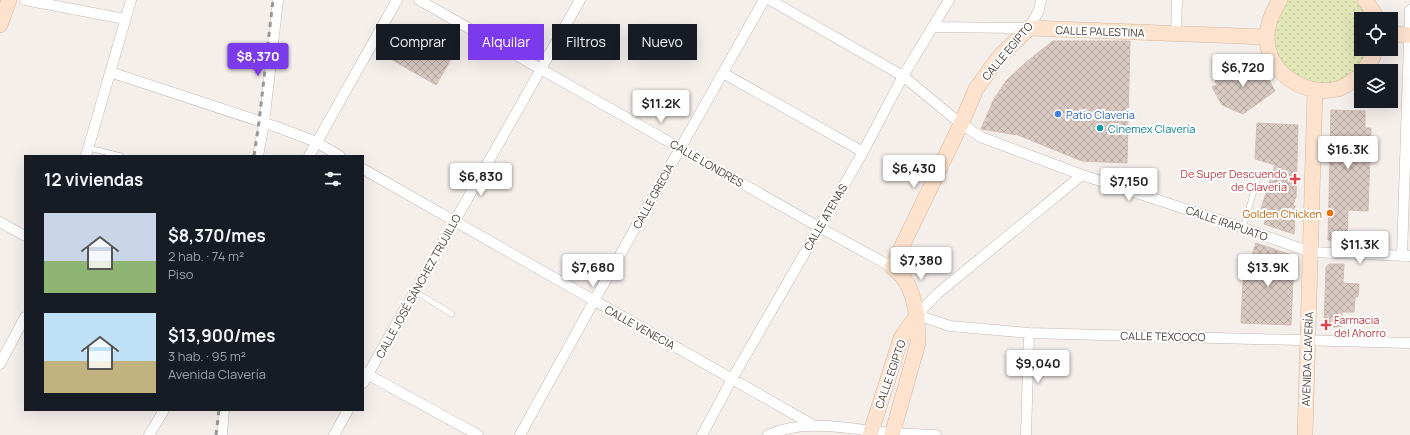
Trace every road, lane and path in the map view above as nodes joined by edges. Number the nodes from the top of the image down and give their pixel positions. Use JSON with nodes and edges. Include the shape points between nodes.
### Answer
{"nodes":[{"id":1,"x":9,"y":0,"type":"edge"},
{"id":2,"x":25,"y":0,"type":"edge"},
{"id":3,"x":130,"y":0,"type":"edge"},
{"id":4,"x":278,"y":0,"type":"edge"},
{"id":5,"x":397,"y":0,"type":"edge"},
{"id":6,"x":419,"y":0,"type":"edge"},
{"id":7,"x":580,"y":0,"type":"edge"},
{"id":8,"x":764,"y":0,"type":"edge"},
{"id":9,"x":770,"y":0,"type":"edge"},
{"id":10,"x":949,"y":0,"type":"edge"},
{"id":11,"x":1040,"y":0,"type":"edge"},
{"id":12,"x":1177,"y":0,"type":"edge"},
{"id":13,"x":1280,"y":0,"type":"edge"},
{"id":14,"x":1365,"y":0,"type":"edge"},
{"id":15,"x":1410,"y":10,"type":"edge"},
{"id":16,"x":1373,"y":12,"type":"edge"},
{"id":17,"x":125,"y":19,"type":"junction"},
{"id":18,"x":0,"y":25,"type":"edge"},
{"id":19,"x":934,"y":27,"type":"junction"},
{"id":20,"x":1029,"y":28,"type":"junction"},
{"id":21,"x":1176,"y":34,"type":"junction"},
{"id":22,"x":1398,"y":34,"type":"edge"},
{"id":23,"x":1410,"y":35,"type":"edge"},
{"id":24,"x":1267,"y":37,"type":"junction"},
{"id":25,"x":541,"y":69,"type":"junction"},
{"id":26,"x":110,"y":72,"type":"junction"},
{"id":27,"x":723,"y":73,"type":"junction"},
{"id":28,"x":904,"y":76,"type":"junction"},
{"id":29,"x":1354,"y":80,"type":"edge"},
{"id":30,"x":1315,"y":90,"type":"junction"},
{"id":31,"x":264,"y":123,"type":"junction"},
{"id":32,"x":961,"y":124,"type":"junction"},
{"id":33,"x":316,"y":142,"type":"junction"},
{"id":34,"x":680,"y":148,"type":"junction"},
{"id":35,"x":88,"y":152,"type":"edge"},
{"id":36,"x":863,"y":152,"type":"junction"},
{"id":37,"x":113,"y":155,"type":"edge"},
{"id":38,"x":258,"y":155,"type":"edge"},
{"id":39,"x":310,"y":155,"type":"edge"},
{"id":40,"x":338,"y":155,"type":"edge"},
{"id":41,"x":364,"y":170,"type":"edge"},
{"id":42,"x":1258,"y":174,"type":"dead end"},
{"id":43,"x":1082,"y":175,"type":"junction"},
{"id":44,"x":0,"y":222,"type":"edge"},
{"id":45,"x":455,"y":222,"type":"junction"},
{"id":46,"x":819,"y":227,"type":"junction"},
{"id":47,"x":1243,"y":228,"type":"junction"},
{"id":48,"x":24,"y":235,"type":"edge"},
{"id":49,"x":1310,"y":252,"type":"junction"},
{"id":50,"x":1406,"y":256,"type":"edge"},
{"id":51,"x":892,"y":266,"type":"junction"},
{"id":52,"x":416,"y":292,"type":"junction"},
{"id":53,"x":594,"y":301,"type":"junction"},
{"id":54,"x":452,"y":314,"type":"dead end"},
{"id":55,"x":917,"y":316,"type":"junction"},
{"id":56,"x":24,"y":319,"type":"edge"},
{"id":57,"x":1029,"y":333,"type":"junction"},
{"id":58,"x":1307,"y":339,"type":"junction"},
{"id":59,"x":1410,"y":343,"type":"edge"},
{"id":60,"x":0,"y":364,"type":"edge"},
{"id":61,"x":365,"y":377,"type":"edge"},
{"id":62,"x":732,"y":379,"type":"junction"},
{"id":63,"x":163,"y":411,"type":"edge"},
{"id":64,"x":224,"y":411,"type":"edge"},
{"id":65,"x":347,"y":411,"type":"edge"},
{"id":66,"x":813,"y":425,"type":"junction"},
{"id":67,"x":871,"y":433,"type":"edge"},
{"id":68,"x":893,"y":434,"type":"edge"},
{"id":69,"x":149,"y":435,"type":"edge"},
{"id":70,"x":222,"y":435,"type":"edge"},
{"id":71,"x":334,"y":435,"type":"edge"},
{"id":72,"x":478,"y":435,"type":"edge"},
{"id":73,"x":520,"y":435,"type":"edge"},
{"id":74,"x":702,"y":435,"type":"edge"},
{"id":75,"x":768,"y":435,"type":"edge"},
{"id":76,"x":936,"y":435,"type":"edge"},
{"id":77,"x":1026,"y":435,"type":"edge"},
{"id":78,"x":1305,"y":435,"type":"edge"}],
"edges":[{"from":1,"to":18,"type":"street"},
{"from":2,"to":17,"type":"street"},
{"from":3,"to":17,"type":"street"},
{"from":4,"to":31,"type":"street"},
{"from":5,"to":33,"type":"street"},
{"from":6,"to":25,"type":"street","name":"CALLE LONDRES"},
{"from":7,"to":25,"type":"street","name":"CALLE JOSÉ SÁNCHEZ TRUJILLO"},
{"from":8,"to":27,"type":"street","name":"CALLE GRECIA"},
{"from":9,"to":28,"type":"street","name":"CALLE IRAPUATO"},
{"from":10,"to":19,"type":"street","name":"CALLE ATENAS"},
{"from":11,"to":20,"type":"street","name":"CALLE EGIPTO","via":[[1039,10]]},
{"from":12,"to":21,"type":"street"},
{"from":13,"to":24,"type":"street","via":[[1271,14]]},
{"from":14,"to":16,"type":"street"},
{"from":15,"to":23,"type":"street"},
{"from":17,"to":26,"type":"street"},
{"from":19,"to":20,"type":"street","name":"CALLE PALESTINA"},
{"from":19,"to":28,"type":"street","name":"CALLE ATENAS"},
{"from":20,"to":21,"type":"street","name":"CALLE PALESTINA"},
{"from":20,"to":32,"type":"street","name":"CALLE EGIPTO","via":[[999,57],[976,89]]},
{"from":21,"to":24,"type":"street","name":"CALLE PALESTINA"},
{"from":22,"to":23,"type":"street"},
{"from":23,"to":50,"type":"street"},
{"from":24,"to":30,"type":"street","via":[[1271,56],[1281,72],[1296,84]]},
{"from":25,"to":34,"type":"street","name":"CALLE LONDRES"},
{"from":25,"to":45,"type":"street","name":"CALLE JOSÉ SÁNCHEZ TRUJILLO"},
{"from":26,"to":31,"type":"street"},
{"from":26,"to":35,"type":"street"},
{"from":27,"to":34,"type":"street","name":"CALLE GRECIA"},
{"from":27,"to":36,"type":"street"},
{"from":28,"to":32,"type":"street","name":"CALLE IRAPUATO"},
{"from":28,"to":36,"type":"street","name":"CALLE ATENAS"},
{"from":29,"to":30,"type":"street","via":[[1338,88]]},
{"from":30,"to":49,"type":"street","name":"AVENIDA CLAVERÍA"},
{"from":31,"to":33,"type":"street"},
{"from":31,"to":38,"type":"street"},
{"from":32,"to":43,"type":"street","name":"CALLE IRAPUATO","via":[[981,137]]},
{"from":32,"to":51,"type":"street","name":"CALLE EGIPTO"},
{"from":33,"to":39,"type":"street"},
{"from":33,"to":40,"type":"street"},
{"from":34,"to":46,"type":"street","name":"CALLE LONDRES"},
{"from":34,"to":53,"type":"street","name":"CALLE GRECIA"},
{"from":35,"to":37,"type":"lane"},
{"from":36,"to":46,"type":"street","name":"CALLE ATENAS"},
{"from":41,"to":45,"type":"street","name":"CALLE VENECIA"},
{"from":42,"to":47,"type":"lane"},
{"from":43,"to":47,"type":"street","name":"CALLE IRAPUATO"},
{"from":43,"to":55,"type":"street","via":[[937,294]]},
{"from":44,"to":48,"type":"street"},
{"from":45,"to":52,"type":"street","name":"CALLE JOSÉ SÁNCHEZ TRUJILLO"},
{"from":45,"to":53,"type":"street","name":"CALLE VENECIA"},
{"from":46,"to":51,"type":"street","name":"CALLE LONDRES"},
{"from":46,"to":62,"type":"street","name":"CALLE ATENAS"},
{"from":47,"to":49,"type":"street","name":"CALLE IRAPUATO"},
{"from":49,"to":50,"type":"street","name":"CALLE IRAPUATO"},
{"from":49,"to":58,"type":"street","name":"AVENIDA CLAVERÍA"},
{"from":51,"to":55,"type":"street","name":"CALLE EGIPTO","via":[[908,285]]},
{"from":52,"to":54,"type":"lane"},
{"from":52,"to":61,"type":"street","name":"CALLE JOSÉ SÁNCHEZ TRUJILLO"},
{"from":53,"to":62,"type":"street","name":"CALLE VENECIA"},
{"from":53,"to":73,"type":"street","name":"CALLE GRECIA"},
{"from":55,"to":57,"type":"street","name":"CALLE TEXCOCO","via":[[950,326]]},
{"from":55,"to":67,"type":"street","name":"CALLE EGIPTO","via":[[901,338]]},
{"from":55,"to":68,"type":"street","name":"CALLE EGIPTO","via":[[918,343]]},
{"from":56,"to":60,"type":"street"},
{"from":57,"to":58,"type":"street","name":"CALLE TEXCOCO"},
{"from":57,"to":77,"type":"street"},
{"from":58,"to":59,"type":"street","name":"CALLE TEXCOCO"},
{"from":58,"to":78,"type":"street","name":"AVENIDA CLAVERÍA"},
{"from":61,"to":72,"type":"street"},
{"from":62,"to":66,"type":"street","name":"CALLE VENECIA"},
{"from":62,"to":74,"type":"street","name":"CALLE ATENAS"},
{"from":63,"to":69,"type":"street"},
{"from":64,"to":70,"type":"street"},
{"from":65,"to":71,"type":"street"},
{"from":66,"to":67,"type":"street"},
{"from":66,"to":75,"type":"street","via":[[779,430]]},
{"from":67,"to":68,"type":"street"},
{"from":68,"to":76,"type":"street"}]}
